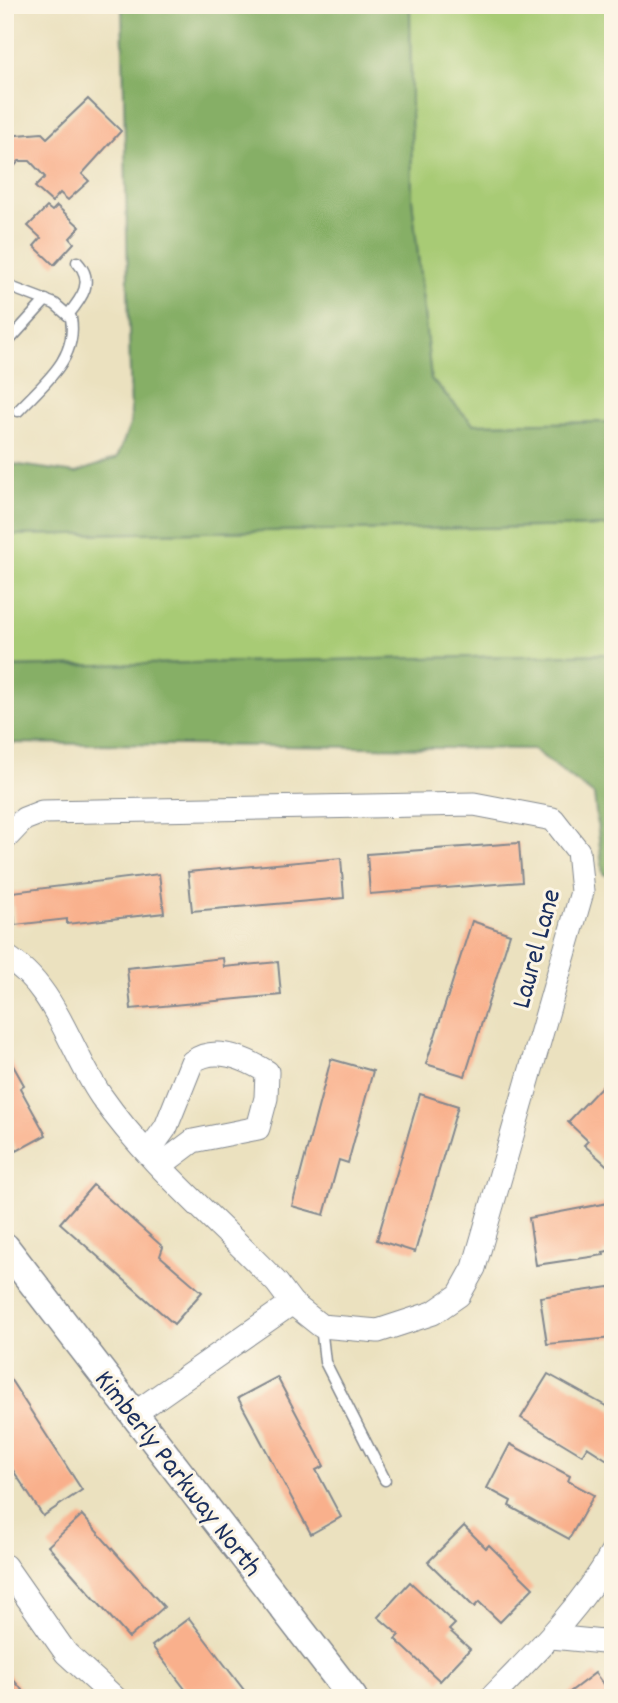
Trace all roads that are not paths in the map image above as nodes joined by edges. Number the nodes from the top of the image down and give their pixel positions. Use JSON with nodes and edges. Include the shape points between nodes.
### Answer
{"nodes":[{"id":1,"x":77,"y":262,"type":"dead end"},
{"id":2,"x":5,"y":285,"type":"edge"},
{"id":3,"x":46,"y":300,"type":"junction"},
{"id":4,"x":68,"y":314,"type":"junction"},
{"id":5,"x":5,"y":345,"type":"edge"},
{"id":6,"x":18,"y":411,"type":"dead end"},
{"id":7,"x":5,"y":839,"type":"edge"},
{"id":8,"x":5,"y":956,"type":"edge"},
{"id":9,"x":154,"y":1158,"type":"junction"},
{"id":10,"x":5,"y":1247,"type":"edge"},
{"id":11,"x":292,"y":1303,"type":"junction"},
{"id":12,"x":321,"y":1326,"type":"junction"},
{"id":13,"x":135,"y":1413,"type":"junction"},
{"id":14,"x":385,"y":1480,"type":"dead end"},
{"id":15,"x":613,"y":1551,"type":"edge"},
{"id":16,"x":5,"y":1566,"type":"edge"},
{"id":17,"x":552,"y":1637,"type":"junction"},
{"id":18,"x":613,"y":1643,"type":"edge"},
{"id":19,"x":115,"y":1698,"type":"edge"},
{"id":20,"x":352,"y":1698,"type":"edge"},
{"id":21,"x":491,"y":1698,"type":"edge"}],
"edges":[{"from":1,"to":4,"type":"lane","via":[[87,283],[82,299]]},
{"from":2,"to":3,"type":"lane"},
{"from":3,"to":4,"type":"lane"},
{"from":3,"to":5,"type":"lane"},
{"from":4,"to":6,"type":"lane","via":[[74,335],[64,363]]},
{"from":7,"to":12,"type":"street","name":"Laurel Lane","via":[[24,819],[42,812],[474,804],[553,819],[578,851],[582,891],[474,1268],[459,1295],[433,1313],[378,1331]]},
{"from":8,"to":9,"type":"street","via":[[47,997],[101,1096]]},
{"from":9,"to":9,"type":"street","via":[[193,1140],[258,1128],[267,1072],[228,1055],[201,1055],[192,1062]]},
{"from":9,"to":11,"type":"street"},
{"from":10,"to":13,"type":"street","name":"Kimberly Parkway North"},
{"from":11,"to":12,"type":"street"},
{"from":11,"to":13,"type":"street"},
{"from":12,"to":14,"type":"lane","via":[[325,1362]]},
{"from":13,"to":20,"type":"street","name":"Kimberly Parkway North"},
{"from":15,"to":17,"type":"street"},
{"from":16,"to":19,"type":"street","via":[[66,1653]]},
{"from":17,"to":18,"type":"street"},
{"from":17,"to":21,"type":"street"}]}
